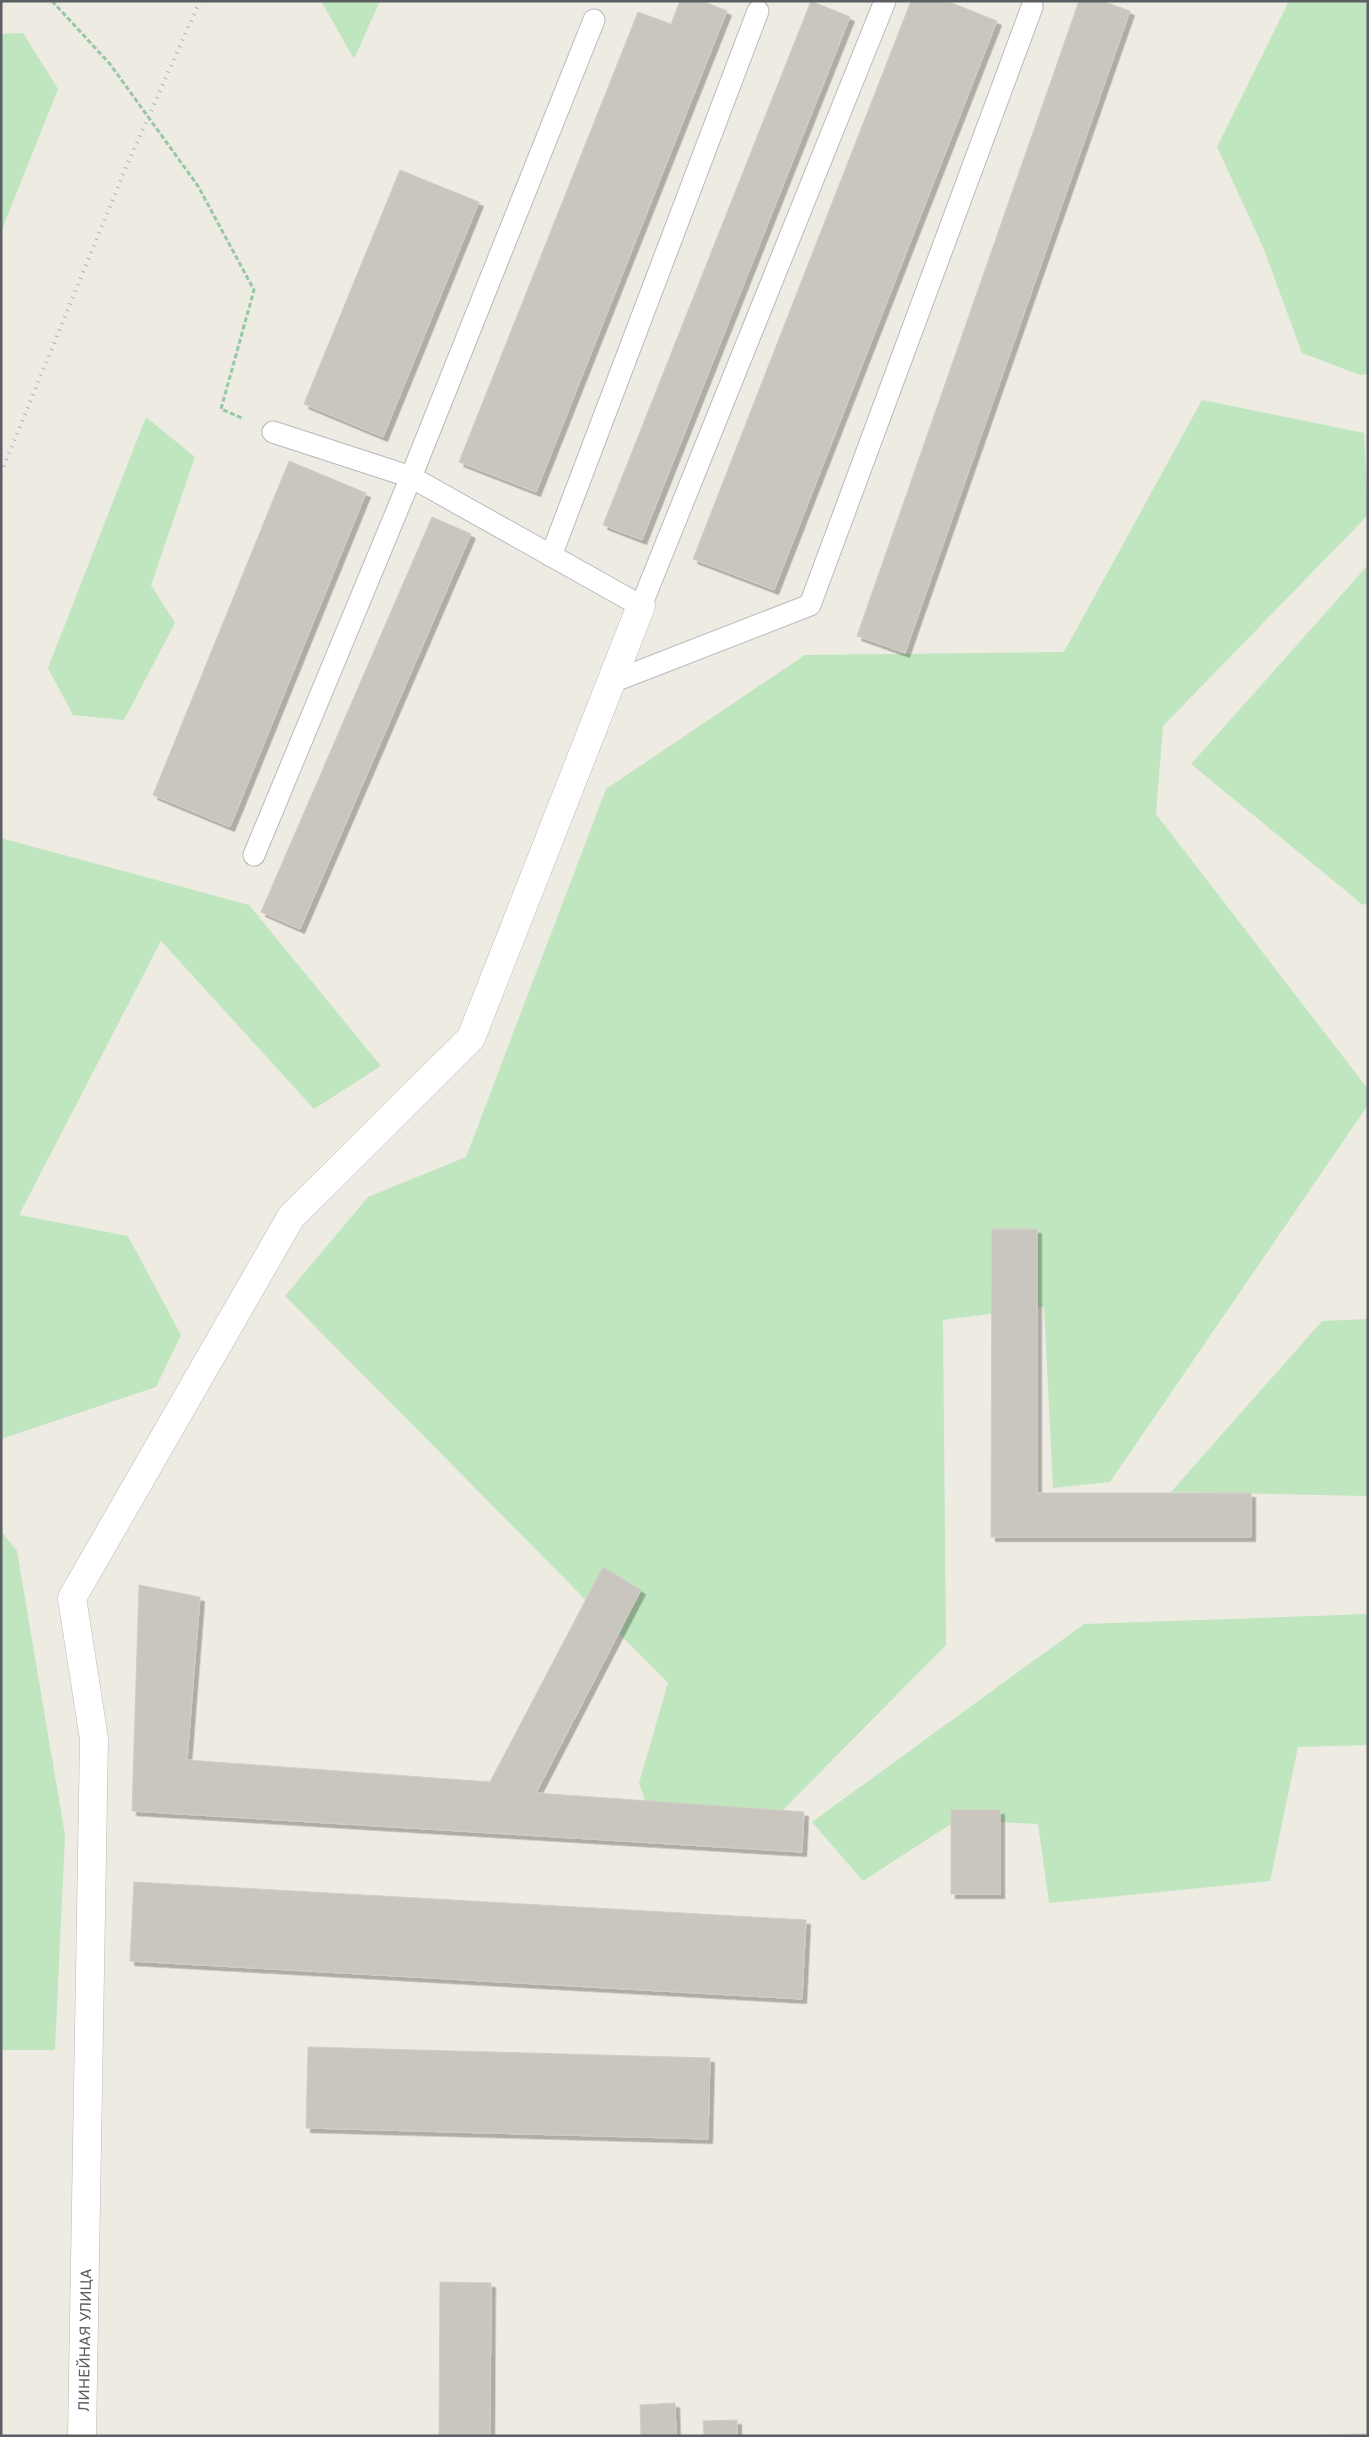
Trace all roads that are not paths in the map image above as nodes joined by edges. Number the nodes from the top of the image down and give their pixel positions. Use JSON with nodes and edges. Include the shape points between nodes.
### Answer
{"nodes":[{"id":1,"x":885,"y":1,"type":"edge"},
{"id":2,"x":1032,"y":7,"type":"dead end"},
{"id":3,"x":758,"y":11,"type":"dead end"},
{"id":4,"x":594,"y":20,"type":"dead end"},
{"id":5,"x":273,"y":432,"type":"road end"},
{"id":6,"x":411,"y":477,"type":"junction"},
{"id":7,"x":551,"y":556,"type":"junction"},
{"id":8,"x":641,"y":606,"type":"junction"},
{"id":9,"x":612,"y":682,"type":"junction"},
{"id":10,"x":254,"y":855,"type":"dead end"},
{"id":11,"x":82,"y":2436,"type":"edge"}],
"edges":[{"from":1,"to":8,"type":"lane"},
{"from":2,"to":9,"type":"lane","via":[[810,605]]},
{"from":3,"to":7,"type":"lane"},
{"from":4,"to":6,"type":"lane"},
{"from":5,"to":6,"type":"lane"},
{"from":6,"to":7,"type":"lane"},
{"from":6,"to":10,"type":"lane"},
{"from":7,"to":8,"type":"lane"},
{"from":8,"to":9,"type":"street","name":"ЛИНЕЙНАЯ УЛИЦА"},
{"from":9,"to":11,"type":"street","name":"ЛИНЕЙНАЯ УЛИЦА","via":[[471,1038],[291,1217],[72,1598],[94,1739]]}]}
